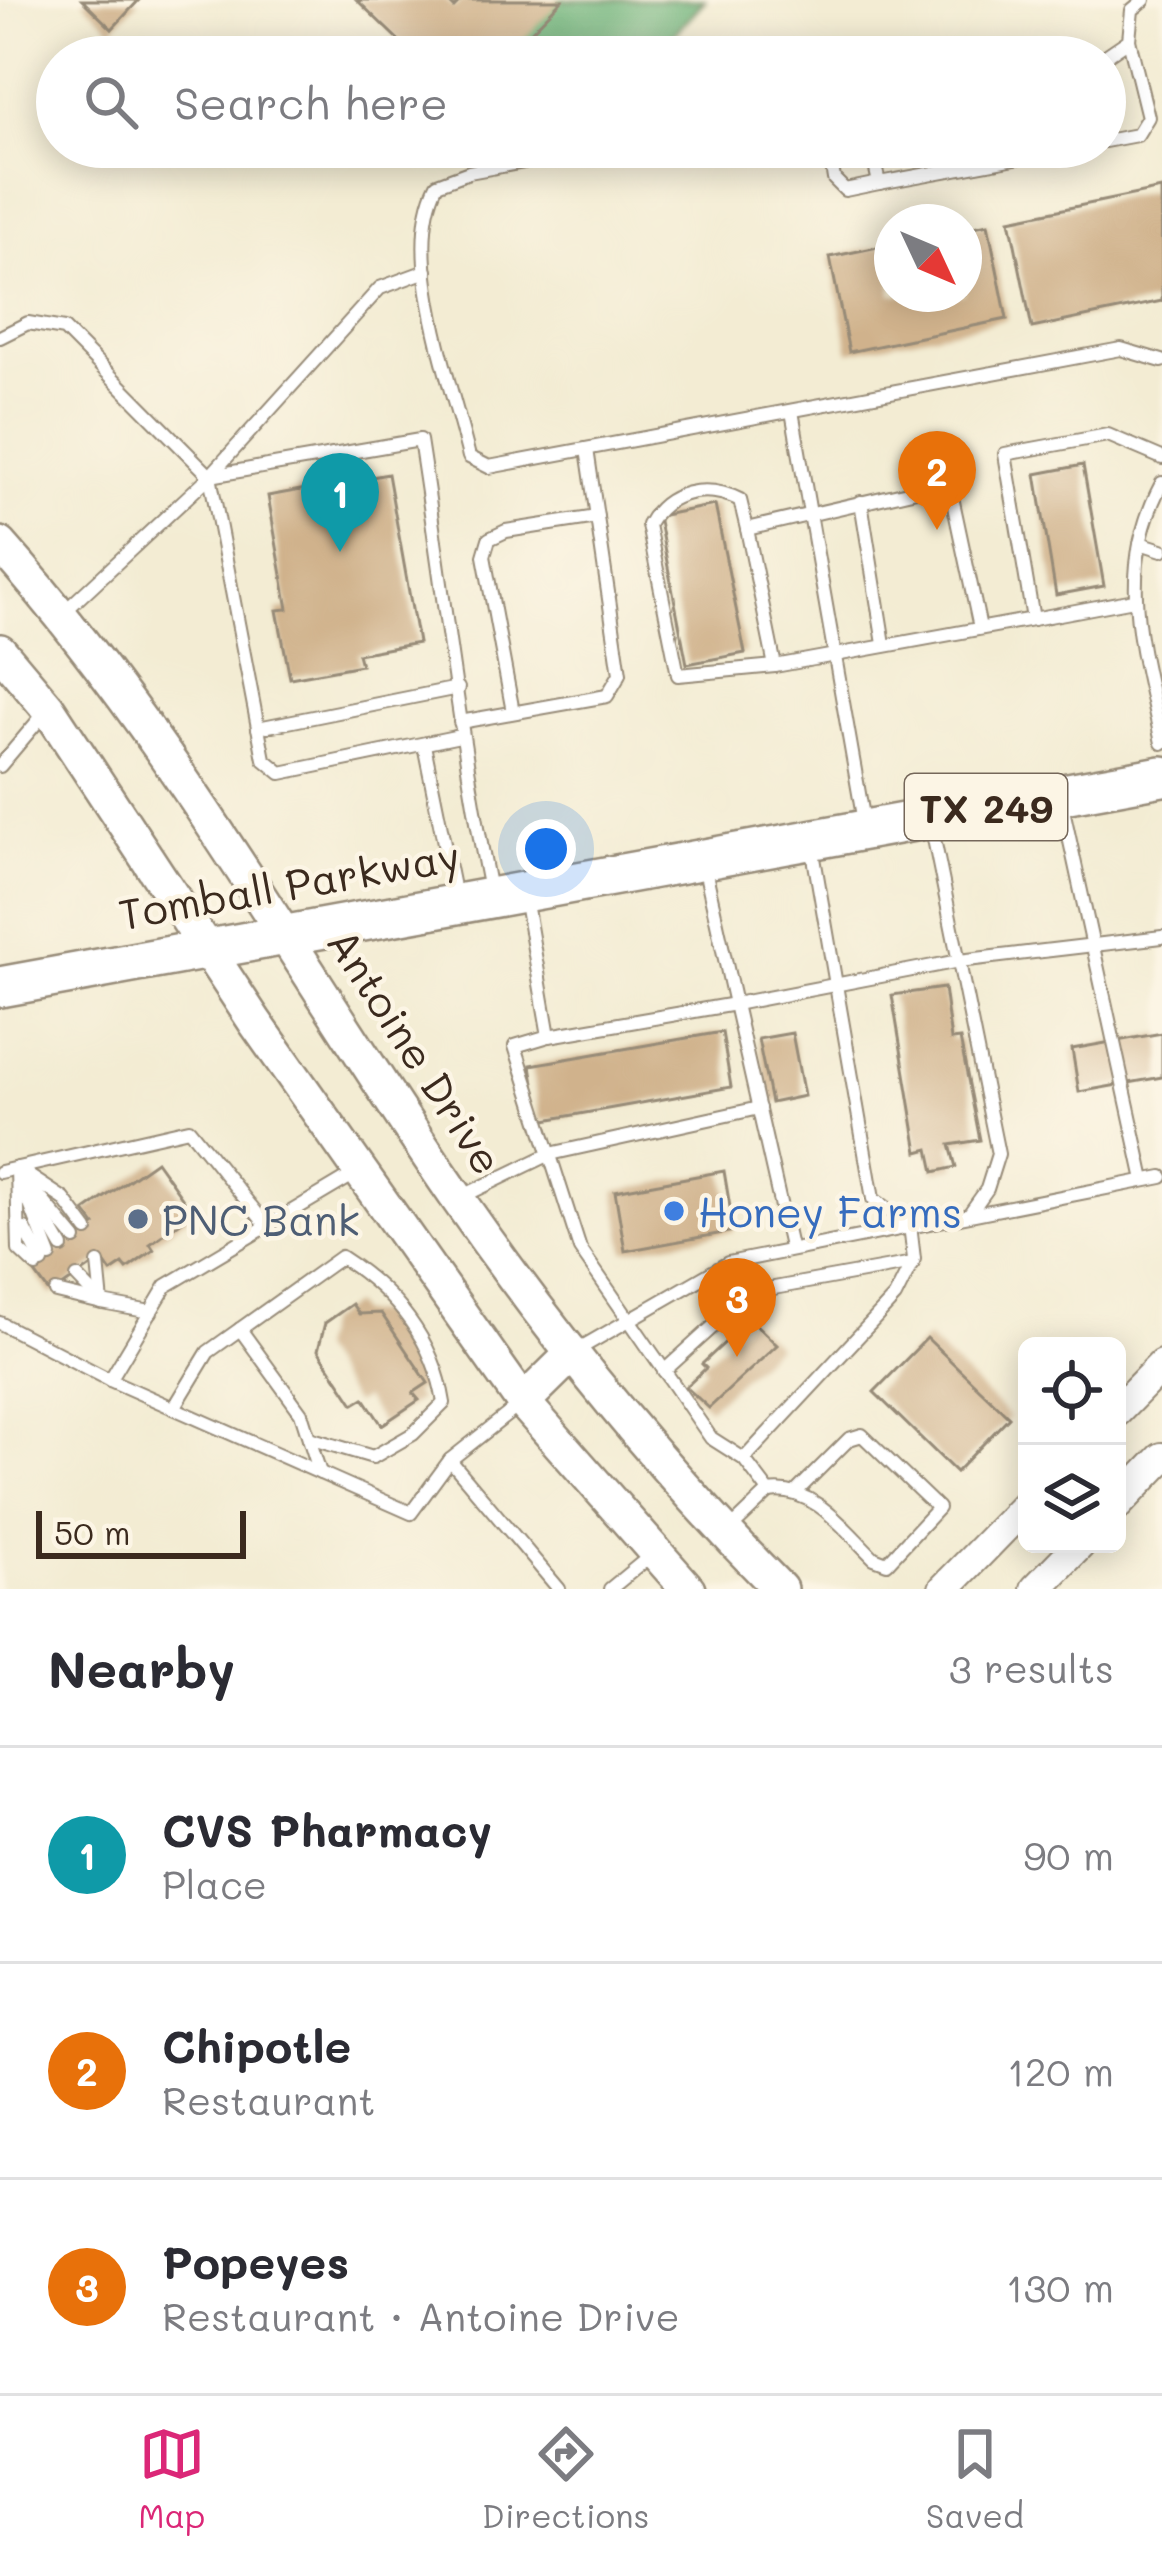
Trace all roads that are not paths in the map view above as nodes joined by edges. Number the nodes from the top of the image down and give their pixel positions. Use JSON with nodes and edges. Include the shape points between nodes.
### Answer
{"nodes":[{"id":1,"x":1144,"y":0,"type":"edge"},
{"id":2,"x":1129,"y":40,"type":"junction"},
{"id":3,"x":1126,"y":42,"type":"edge"},
{"id":4,"x":1126,"y":137,"type":"edge"},
{"id":5,"x":491,"y":168,"type":"edge"},
{"id":6,"x":832,"y":168,"type":"edge"},
{"id":7,"x":876,"y":168,"type":"edge"},
{"id":8,"x":961,"y":168,"type":"edge"},
{"id":9,"x":879,"y":183,"type":"junction"},
{"id":10,"x":426,"y":271,"type":"junction"},
{"id":11,"x":0,"y":337,"type":"edge"},
{"id":12,"x":1162,"y":361,"type":"edge"},
{"id":13,"x":792,"y":411,"type":"junction"},
{"id":14,"x":587,"y":449,"type":"junction"},
{"id":15,"x":1162,"y":458,"type":"edge"},
{"id":16,"x":210,"y":476,"type":"junction"},
{"id":17,"x":1162,"y":483,"type":"edge"},
{"id":18,"x":861,"y":502,"type":"junction"},
{"id":19,"x":810,"y":514,"type":"junction"},
{"id":20,"x":597,"y":517,"type":"junction"},
{"id":21,"x":747,"y":529,"type":"junction"},
{"id":22,"x":1139,"y":543,"type":"junction"},
{"id":23,"x":0,"y":544,"type":"edge"},
{"id":24,"x":1162,"y":550,"type":"edge"},
{"id":25,"x":1134,"y":600,"type":"junction"},
{"id":26,"x":62,"y":614,"type":"junction"},
{"id":27,"x":1033,"y":619,"type":"junction"},
{"id":28,"x":980,"y":628,"type":"junction"},
{"id":29,"x":884,"y":644,"type":"junction"},
{"id":30,"x":0,"y":651,"type":"edge"},
{"id":31,"x":834,"y":653,"type":"junction"},
{"id":32,"x":775,"y":666,"type":"junction"},
{"id":33,"x":458,"y":688,"type":"junction"},
{"id":34,"x":48,"y":708,"type":"junction"},
{"id":35,"x":513,"y":712,"type":"junction"},
{"id":36,"x":258,"y":728,"type":"junction"},
{"id":37,"x":460,"y":729,"type":"junction"},
{"id":38,"x":1162,"y":743,"type":"edge"},
{"id":39,"x":424,"y":745,"type":"junction"},
{"id":40,"x":0,"y":766,"type":"edge"},
{"id":41,"x":1162,"y":776,"type":"edge"},
{"id":42,"x":1060,"y":794,"type":"junction"},
{"id":43,"x":929,"y":817,"type":"junction"},
{"id":44,"x":865,"y":829,"type":"junction"},
{"id":45,"x":810,"y":839,"type":"junction"},
{"id":46,"x":703,"y":858,"type":"junction"},
{"id":47,"x":491,"y":896,"type":"junction"},
{"id":48,"x":285,"y":933,"type":"junction"},
{"id":49,"x":1162,"y":937,"type":"edge"},
{"id":50,"x":205,"y":947,"type":"junction"},
{"id":51,"x":1090,"y":948,"type":"junction"},
{"id":52,"x":959,"y":961,"type":"junction"},
{"id":53,"x":837,"y":983,"type":"junction"},
{"id":54,"x":0,"y":987,"type":"edge"},
{"id":55,"x":735,"y":1004,"type":"junction"},
{"id":56,"x":552,"y":1035,"type":"junction"},
{"id":57,"x":759,"y":1108,"type":"junction"},
{"id":58,"x":550,"y":1154,"type":"junction"},
{"id":59,"x":17,"y":1168,"type":"junction"},
{"id":60,"x":0,"y":1172,"type":"edge"},
{"id":61,"x":358,"y":1172,"type":"junction"},
{"id":62,"x":1162,"y":1177,"type":"edge"},
{"id":63,"x":1144,"y":1180,"type":"junction"},
{"id":64,"x":458,"y":1198,"type":"junction"},
{"id":65,"x":970,"y":1213,"type":"junction"},
{"id":66,"x":910,"y":1225,"type":"junction"},
{"id":67,"x":267,"y":1226,"type":"junction"},
{"id":68,"x":790,"y":1247,"type":"junction"},
{"id":69,"x":59,"y":1250,"type":"junction"},
{"id":70,"x":913,"y":1263,"type":"junction"},
{"id":71,"x":74,"y":1279,"type":"junction"},
{"id":72,"x":102,"y":1303,"type":"junction"},
{"id":73,"x":151,"y":1312,"type":"junction"},
{"id":74,"x":628,"y":1320,"type":"junction"},
{"id":75,"x":0,"y":1323,"type":"edge"},
{"id":76,"x":240,"y":1329,"type":"junction"},
{"id":77,"x":573,"y":1353,"type":"junction"},
{"id":78,"x":1162,"y":1364,"type":"edge"},
{"id":79,"x":664,"y":1371,"type":"junction"},
{"id":80,"x":110,"y":1380,"type":"junction"},
{"id":81,"x":523,"y":1402,"type":"junction"},
{"id":82,"x":1126,"y":1402,"type":"edge"},
{"id":83,"x":174,"y":1408,"type":"junction"},
{"id":84,"x":309,"y":1438,"type":"junction"},
{"id":85,"x":1162,"y":1458,"type":"edge"},
{"id":86,"x":744,"y":1459,"type":"junction"},
{"id":87,"x":450,"y":1460,"type":"junction"},
{"id":88,"x":320,"y":1473,"type":"junction"},
{"id":89,"x":769,"y":1492,"type":"junction"},
{"id":90,"x":795,"y":1493,"type":"junction"},
{"id":91,"x":1126,"y":1496,"type":"edge"},
{"id":92,"x":1018,"y":1513,"type":"edge"},
{"id":93,"x":725,"y":1533,"type":"junction"},
{"id":94,"x":656,"y":1552,"type":"junction"},
{"id":95,"x":1071,"y":1553,"type":"edge"},
{"id":96,"x":559,"y":1589,"type":"edge"},
{"id":97,"x":610,"y":1589,"type":"edge"},
{"id":98,"x":688,"y":1589,"type":"edge"},
{"id":99,"x":780,"y":1589,"type":"edge"},
{"id":100,"x":944,"y":1589,"type":"edge"},
{"id":101,"x":1036,"y":1589,"type":"edge"}],
"edges":[{"from":1,"to":2,"type":"lane","via":[[1132,10]]},
{"from":2,"to":3,"type":"lane"},
{"from":2,"to":4,"type":"lane","via":[[1148,117]]},
{"from":5,"to":10,"type":"lane","via":[[437,184],[425,208]]},
{"from":6,"to":9,"type":"lane","via":[[845,190]]},
{"from":7,"to":9,"type":"lane"},
{"from":8,"to":9,"type":"lane"},
{"from":10,"to":14,"type":"lane","via":[[469,457],[489,467]]},
{"from":10,"to":16,"type":"lane","via":[[380,288]]},
{"from":11,"to":16,"type":"lane","via":[[28,323],[64,329]]},
{"from":12,"to":13,"type":"lane","via":[[1121,349]]},
{"from":13,"to":14,"type":"lane"},
{"from":13,"to":19,"type":"lane"},
{"from":14,"to":20,"type":"lane"},
{"from":15,"to":27,"type":"lane","via":[[1108,435],[1005,454]]},
{"from":16,"to":26,"type":"lane"},
{"from":16,"to":33,"type":"lane","via":[[420,440]]},
{"from":16,"to":36,"type":"lane"},
{"from":17,"to":22,"type":"lane"},
{"from":18,"to":19,"type":"lane"},
{"from":18,"to":28,"type":"lane","via":[[938,485],[952,497]]},
{"from":18,"to":29,"type":"lane"},
{"from":19,"to":21,"type":"lane"},
{"from":19,"to":31,"type":"lane"},
{"from":20,"to":35,"type":"lane","via":[[620,674],[607,696]]},
{"from":20,"to":35,"type":"lane","via":[[489,539],[484,556]]},
{"from":21,"to":32,"type":"lane"},
{"from":21,"to":32,"type":"lane","via":[[740,500],[723,491],[658,505],[648,525],[677,675]]},
{"from":22,"to":24,"type":"lane"},
{"from":22,"to":25,"type":"lane"},
{"from":23,"to":26,"type":"main road","name":"Antoine Drive"},
{"from":25,"to":27,"type":"lane"},
{"from":25,"to":38,"type":"lane"},
{"from":26,"to":48,"type":"main road","name":"Antoine Drive"},
{"from":27,"to":28,"type":"lane"},
{"from":28,"to":29,"type":"lane"},
{"from":29,"to":31,"type":"lane"},
{"from":30,"to":34,"type":"main road"},
{"from":31,"to":32,"type":"lane"},
{"from":31,"to":44,"type":"lane"},
{"from":33,"to":36,"type":"lane"},
{"from":33,"to":37,"type":"lane"},
{"from":34,"to":40,"type":"lane"},
{"from":34,"to":50,"type":"main road"},
{"from":35,"to":37,"type":"lane"},
{"from":36,"to":39,"type":"lane","via":[[264,758],[280,772]]},
{"from":37,"to":39,"type":"lane"},
{"from":37,"to":47,"type":"lane"},
{"from":39,"to":47,"type":"lane"},
{"from":41,"to":42,"type":"main road","name":"Tomball Parkway","number":"TX 249"},
{"from":42,"to":43,"type":"main road","name":"Tomball Parkway","number":"TX 249"},
{"from":42,"to":51,"type":"lane"},
{"from":43,"to":44,"type":"main road","name":"Tomball Parkway","number":"TX 249"},
{"from":43,"to":52,"type":"lane"},
{"from":44,"to":45,"type":"main road","name":"Tomball Parkway","number":"TX 249"},
{"from":45,"to":46,"type":"main road","name":"Tomball Parkway","number":"TX 249"},
{"from":45,"to":53,"type":"lane"},
{"from":46,"to":47,"type":"main road","name":"Tomball Parkway","number":"TX 249"},
{"from":46,"to":55,"type":"lane"},
{"from":47,"to":48,"type":"main road","name":"Tomball Parkway","number":"TX 249"},
{"from":47,"to":56,"type":"lane"},
{"from":48,"to":50,"type":"main road","name":"Tomball Parkway","number":"TX 249"},
{"from":48,"to":64,"type":"main road","name":"Antoine Drive"},
{"from":49,"to":51,"type":"lane"},
{"from":50,"to":54,"type":"main road","name":"Tomball Parkway","number":"TX 249"},
{"from":50,"to":61,"type":"main road"},
{"from":51,"to":52,"type":"lane"},
{"from":51,"to":63,"type":"lane"},
{"from":52,"to":53,"type":"lane"},
{"from":52,"to":65,"type":"lane","via":[[998,1154]]},
{"from":53,"to":55,"type":"lane"},
{"from":53,"to":66,"type":"lane","via":[[873,1199]]},
{"from":55,"to":56,"type":"lane"},
{"from":55,"to":57,"type":"lane"},
{"from":56,"to":58,"type":"lane","via":[[515,1046]]},
{"from":57,"to":58,"type":"lane"},
{"from":57,"to":68,"type":"lane"},
{"from":58,"to":64,"type":"lane"},
{"from":58,"to":74,"type":"lane","via":[[580,1249]]},
{"from":59,"to":60,"type":"lane"},
{"from":59,"to":67,"type":"lane","via":[[188,1129]]},
{"from":59,"to":69,"type":"lane"},
{"from":59,"to":69,"type":"lane"},
{"from":59,"to":69,"type":"lane","via":[[20,1250]]},
{"from":61,"to":67,"type":"lane"},
{"from":61,"to":81,"type":"main road"},
{"from":62,"to":63,"type":"lane"},
{"from":63,"to":65,"type":"lane"},
{"from":64,"to":77,"type":"main road","name":"Antoine Drive"},
{"from":65,"to":66,"type":"lane"},
{"from":66,"to":68,"type":"lane"},
{"from":66,"to":70,"type":"lane"},
{"from":67,"to":73,"type":"lane","via":[[166,1286]]},
{"from":68,"to":74,"type":"lane","via":[[728,1263]]},
{"from":70,"to":79,"type":"lane","via":[[763,1290]]},
{"from":70,"to":86,"type":"lane","via":[[886,1310]]},
{"from":71,"to":72,"type":"lane"},
{"from":71,"to":72,"type":"lane"},
{"from":71,"to":72,"type":"lane"},
{"from":72,"to":73,"type":"lane"},
{"from":73,"to":80,"type":"lane"},
{"from":74,"to":77,"type":"lane"},
{"from":74,"to":79,"type":"lane"},
{"from":75,"to":80,"type":"lane"},
{"from":76,"to":83,"type":"lane","via":[[208,1352]]},
{"from":76,"to":84,"type":"lane","via":[[301,1413]]},
{"from":76,"to":84,"type":"lane","via":[[341,1257],[404,1312],[440,1373],[444,1402],[413,1435],[373,1457]]},
{"from":77,"to":81,"type":"main road"},
{"from":77,"to":93,"type":"main road","name":"Antoine Drive"},
{"from":78,"to":82,"type":"street"},
{"from":79,"to":86,"type":"lane","via":[[711,1438]]},
{"from":80,"to":83,"type":"lane"},
{"from":81,"to":87,"type":"lane"},
{"from":81,"to":94,"type":"main road"},
{"from":83,"to":88,"type":"lane"},
{"from":84,"to":88,"type":"lane"},
{"from":85,"to":91,"type":"street"},
{"from":86,"to":89,"type":"lane"},
{"from":87,"to":88,"type":"lane","via":[[410,1513]]},
{"from":87,"to":96,"type":"lane"},
{"from":89,"to":90,"type":"lane"},
{"from":89,"to":93,"type":"lane"},
{"from":90,"to":90,"type":"lane","via":[[862,1435],[938,1508],[887,1563]]},
{"from":92,"to":100,"type":"street"},
{"from":93,"to":99,"type":"main road","name":"Antoine Drive"},
{"from":94,"to":97,"type":"lane"},
{"from":94,"to":98,"type":"main road"},
{"from":95,"to":101,"type":"street"}]}
